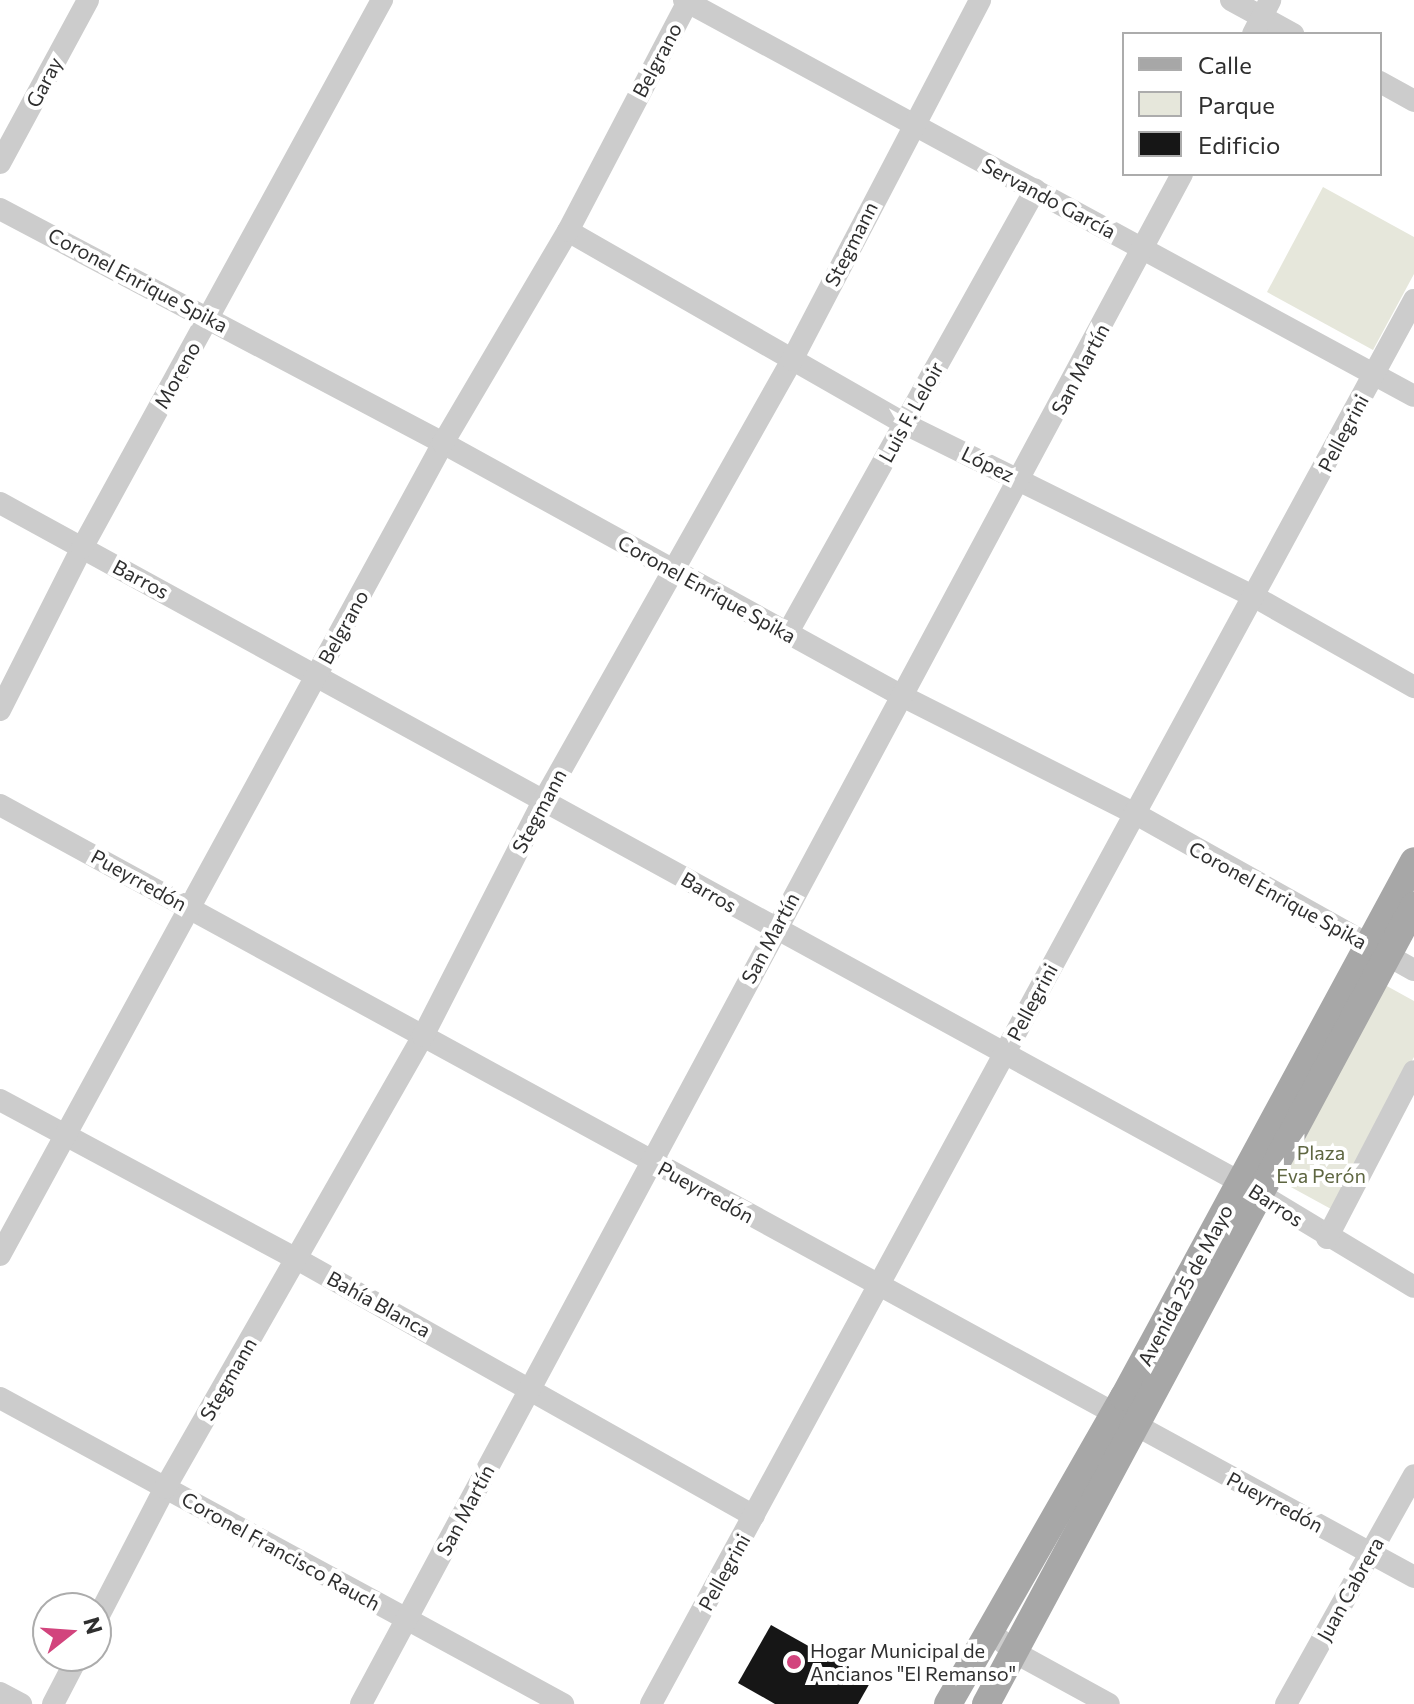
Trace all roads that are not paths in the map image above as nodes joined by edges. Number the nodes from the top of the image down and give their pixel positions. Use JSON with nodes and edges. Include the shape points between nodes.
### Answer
{"nodes":[{"id":1,"x":88,"y":0,"type":"edge"},
{"id":2,"x":382,"y":0,"type":"edge"},
{"id":3,"x":980,"y":0,"type":"edge"},
{"id":4,"x":1231,"y":0,"type":"edge"},
{"id":5,"x":687,"y":1,"type":"edge"},
{"id":6,"x":1262,"y":17,"type":"edge"},
{"id":7,"x":1289,"y":32,"type":"edge"},
{"id":8,"x":1382,"y":83,"type":"edge"},
{"id":9,"x":1414,"y":101,"type":"edge"},
{"id":10,"x":912,"y":125,"type":"junction"},
{"id":11,"x":0,"y":163,"type":"edge"},
{"id":12,"x":1181,"y":176,"type":"edge"},
{"id":13,"x":1035,"y":190,"type":"junction"},
{"id":14,"x":0,"y":209,"type":"edge"},
{"id":15,"x":568,"y":231,"type":"junction"},
{"id":16,"x":1145,"y":249,"type":"junction"},
{"id":17,"x":1414,"y":300,"type":"edge"},
{"id":18,"x":209,"y":317,"type":"junction"},
{"id":19,"x":792,"y":360,"type":"junction"},
{"id":20,"x":1374,"y":374,"type":"junction"},
{"id":21,"x":1414,"y":396,"type":"edge"},
{"id":22,"x":905,"y":424,"type":"junction"},
{"id":23,"x":443,"y":443,"type":"junction"},
{"id":24,"x":1020,"y":479,"type":"junction"},
{"id":25,"x":0,"y":503,"type":"edge"},
{"id":26,"x":82,"y":548,"type":"junction"},
{"id":27,"x":676,"y":572,"type":"junction"},
{"id":28,"x":1255,"y":597,"type":"junction"},
{"id":29,"x":787,"y":634,"type":"junction"},
{"id":30,"x":318,"y":673,"type":"junction"},
{"id":31,"x":1414,"y":687,"type":"edge"},
{"id":32,"x":902,"y":696,"type":"junction"},
{"id":33,"x":0,"y":710,"type":"edge"},
{"id":34,"x":545,"y":798,"type":"junction"},
{"id":35,"x":0,"y":805,"type":"edge"},
{"id":36,"x":1134,"y":813,"type":"junction"},
{"id":37,"x":1414,"y":861,"type":"edge"},
{"id":38,"x":1414,"y":906,"type":"edge"},
{"id":39,"x":188,"y":907,"type":"junction"},
{"id":40,"x":774,"y":930,"type":"junction"},
{"id":41,"x":1378,"y":951,"type":"junction"},
{"id":42,"x":1414,"y":970,"type":"edge"},
{"id":43,"x":423,"y":1036,"type":"junction"},
{"id":44,"x":1003,"y":1055,"type":"junction"},
{"id":45,"x":1414,"y":1071,"type":"edge"},
{"id":46,"x":0,"y":1100,"type":"edge"},
{"id":47,"x":66,"y":1134,"type":"junction"},
{"id":48,"x":653,"y":1162,"type":"junction"},
{"id":49,"x":1250,"y":1188,"type":"junction"},
{"id":50,"x":1327,"y":1238,"type":"junction"},
{"id":51,"x":0,"y":1255,"type":"edge"},
{"id":52,"x":297,"y":1259,"type":"junction"},
{"id":53,"x":879,"y":1286,"type":"junction"},
{"id":54,"x":1414,"y":1287,"type":"edge"},
{"id":55,"x":531,"y":1389,"type":"junction"},
{"id":56,"x":0,"y":1398,"type":"edge"},
{"id":57,"x":1123,"y":1421,"type":"junction"},
{"id":58,"x":1414,"y":1475,"type":"edge"},
{"id":59,"x":165,"y":1488,"type":"junction"},
{"id":60,"x":754,"y":1516,"type":"junction"},
{"id":61,"x":1370,"y":1553,"type":"junction"},
{"id":62,"x":1414,"y":1577,"type":"edge"},
{"id":63,"x":111,"y":1592,"type":"edge"},
{"id":64,"x":406,"y":1620,"type":"junction"},
{"id":65,"x":989,"y":1630,"type":"junction"},
{"id":66,"x":1014,"y":1652,"type":"junction"},
{"id":67,"x":70,"y":1672,"type":"edge"},
{"id":68,"x":0,"y":1693,"type":"edge"},
{"id":69,"x":21,"y":1704,"type":"edge"},
{"id":70,"x":53,"y":1704,"type":"edge"},
{"id":71,"x":361,"y":1704,"type":"edge"},
{"id":72,"x":563,"y":1704,"type":"edge"},
{"id":73,"x":651,"y":1704,"type":"edge"},
{"id":74,"x":948,"y":1704,"type":"edge"},
{"id":75,"x":986,"y":1704,"type":"edge"},
{"id":76,"x":1109,"y":1704,"type":"edge"},
{"id":77,"x":1286,"y":1704,"type":"edge"}],
"edges":[{"from":1,"to":11,"type":"street","name":"Garay"},
{"from":2,"to":18,"type":"street","name":"Moreno"},
{"from":3,"to":10,"type":"street","name":"Stegmann"},
{"from":4,"to":6,"type":"street"},
{"from":5,"to":10,"type":"street","name":"Servando García"},
{"from":5,"to":15,"type":"street","name":"Belgrano"},
{"from":6,"to":7,"type":"street"},
{"from":8,"to":9,"type":"street"},
{"from":10,"to":13,"type":"street","name":"Servando García"},
{"from":10,"to":19,"type":"street","name":"Stegmann"},
{"from":12,"to":16,"type":"street","name":"San Martín"},
{"from":13,"to":16,"type":"street","name":"Servando García"},
{"from":13,"to":22,"type":"street","name":"Luis F. Leloir"},
{"from":14,"to":18,"type":"street","name":"Coronel Enrique Spika"},
{"from":15,"to":19,"type":"street","name":"López"},
{"from":15,"to":23,"type":"street","name":"Belgrano"},
{"from":16,"to":20,"type":"street","name":"Servando García"},
{"from":16,"to":24,"type":"street","name":"San Martín"},
{"from":17,"to":20,"type":"street","name":"Pellegrini"},
{"from":18,"to":23,"type":"street","name":"Coronel Enrique Spika"},
{"from":18,"to":26,"type":"street","name":"Moreno"},
{"from":19,"to":22,"type":"street","name":"López"},
{"from":19,"to":27,"type":"street","name":"Stegmann"},
{"from":20,"to":21,"type":"street","name":"Servando García"},
{"from":20,"to":28,"type":"street","name":"Pellegrini"},
{"from":22,"to":24,"type":"street","name":"López"},
{"from":22,"to":29,"type":"street","name":"Luis F. Leloir"},
{"from":23,"to":27,"type":"street","name":"Coronel Enrique Spika"},
{"from":23,"to":30,"type":"street","name":"Belgrano"},
{"from":24,"to":28,"type":"street","name":"López"},
{"from":24,"to":32,"type":"street","name":"San Martín"},
{"from":25,"to":26,"type":"street","name":"Barros"},
{"from":26,"to":30,"type":"street","name":"Barros"},
{"from":26,"to":33,"type":"street","name":"Moreno"},
{"from":27,"to":29,"type":"street","name":"Coronel Enrique Spika"},
{"from":27,"to":34,"type":"street","name":"Stegmann"},
{"from":28,"to":31,"type":"street","name":"López"},
{"from":28,"to":36,"type":"street","name":"Pellegrini"},
{"from":29,"to":32,"type":"street","name":"Coronel Enrique Spika"},
{"from":30,"to":34,"type":"street","name":"Barros"},
{"from":30,"to":39,"type":"street","name":"Belgrano"},
{"from":32,"to":36,"type":"street","name":"Coronel Enrique Spika"},
{"from":32,"to":40,"type":"street","name":"San Martín"},
{"from":34,"to":40,"type":"street","name":"Barros"},
{"from":34,"to":43,"type":"street","name":"Stegmann"},
{"from":35,"to":39,"type":"street","name":"Pueyrredón"},
{"from":36,"to":41,"type":"street","name":"Coronel Enrique Spika"},
{"from":36,"to":44,"type":"street","name":"Pellegrini"},
{"from":37,"to":41,"type":"main road","name":"Avenida 25 de Mayo"},
{"from":38,"to":41,"type":"main road","name":"Avenida 25 de Mayo"},
{"from":39,"to":43,"type":"street","name":"Pueyrredón"},
{"from":39,"to":47,"type":"street","name":"Belgrano"},
{"from":40,"to":44,"type":"street","name":"Barros"},
{"from":40,"to":48,"type":"street","name":"San Martín"},
{"from":41,"to":42,"type":"street","name":"Coronel Enrique Spika"},
{"from":41,"to":49,"type":"main road","name":"Avenida 25 de Mayo"},
{"from":43,"to":48,"type":"street","name":"Pueyrredón"},
{"from":43,"to":52,"type":"street","name":"Stegmann"},
{"from":44,"to":49,"type":"street","name":"Barros"},
{"from":44,"to":53,"type":"street","name":"Pellegrini"},
{"from":45,"to":50,"type":"street"},
{"from":46,"to":47,"type":"street","name":"Bahía Blanca"},
{"from":47,"to":51,"type":"street","name":"Belgrano"},
{"from":47,"to":52,"type":"street","name":"Bahía Blanca"},
{"from":48,"to":53,"type":"street","name":"Pueyrredón"},
{"from":48,"to":55,"type":"street","name":"San Martín"},
{"from":49,"to":50,"type":"street","name":"Barros"},
{"from":49,"to":57,"type":"main road","name":"Avenida 25 de Mayo"},
{"from":50,"to":54,"type":"street","name":"Barros"},
{"from":52,"to":55,"type":"street","name":"Bahía Blanca"},
{"from":52,"to":59,"type":"street","name":"Stegmann"},
{"from":53,"to":57,"type":"street","name":"Pueyrredón"},
{"from":53,"to":60,"type":"street","name":"Pellegrini"},
{"from":55,"to":60,"type":"street","name":"Bahía Blanca"},
{"from":55,"to":64,"type":"street","name":"San Martín"},
{"from":56,"to":59,"type":"street","name":"Coronel Francisco Rauch"},
{"from":57,"to":61,"type":"street","name":"Pueyrredón"},
{"from":57,"to":65,"type":"main road","name":"Avenida 25 de Mayo"},
{"from":57,"to":66,"type":"main road","name":"Avenida 25 de Mayo"},
{"from":58,"to":61,"type":"street","name":"Juan Cabrera"},
{"from":59,"to":63,"type":"street","name":"Stegmann"},
{"from":59,"to":64,"type":"street","name":"Coronel Francisco Rauch"},
{"from":60,"to":73,"type":"street","name":"Pellegrini"},
{"from":61,"to":62,"type":"street","name":"Pueyrredón"},
{"from":61,"to":77,"type":"street","name":"Juan Cabrera"},
{"from":64,"to":71,"type":"street","name":"San Martín"},
{"from":64,"to":72,"type":"street","name":"Coronel Francisco Rauch"},
{"from":65,"to":66,"type":"street"},
{"from":65,"to":74,"type":"main road","name":"Avenida 25 de Mayo"},
{"from":66,"to":75,"type":"main road","name":"Avenida 25 de Mayo"},
{"from":66,"to":76,"type":"street"},
{"from":67,"to":70,"type":"street"},
{"from":68,"to":69,"type":"street"}]}
